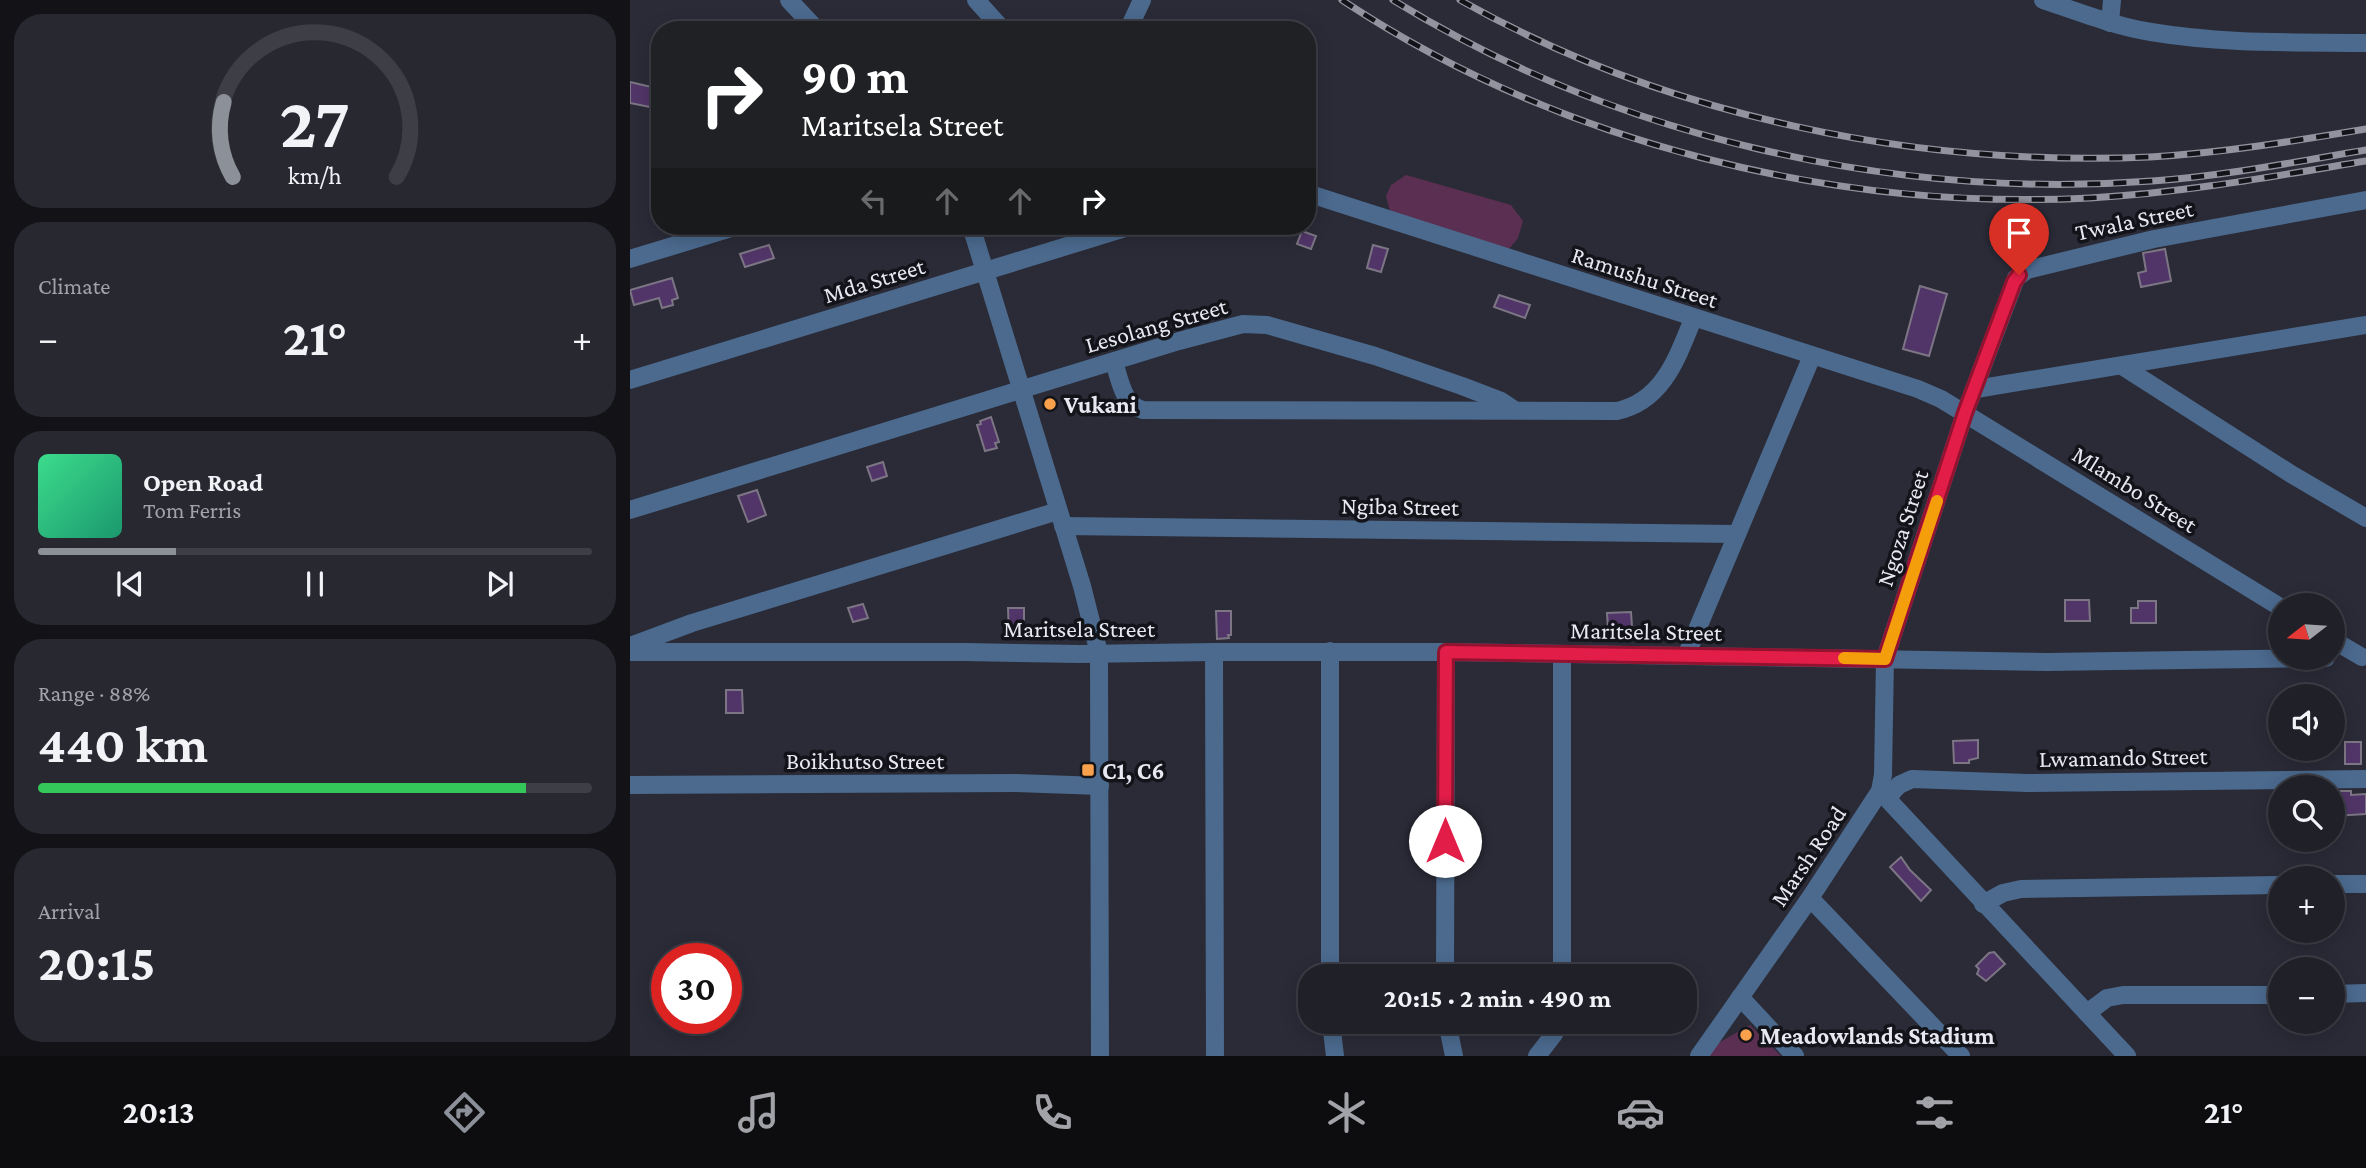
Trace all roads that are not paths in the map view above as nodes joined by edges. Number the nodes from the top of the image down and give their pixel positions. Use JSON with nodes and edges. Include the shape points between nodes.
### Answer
{"nodes":[{"id":1,"x":789,"y":0,"type":"edge"},
{"id":2,"x":976,"y":0,"type":"edge"},
{"id":3,"x":1142,"y":0,"type":"edge"},
{"id":4,"x":2043,"y":0,"type":"edge"},
{"id":5,"x":2112,"y":0,"type":"edge"},
{"id":6,"x":809,"y":21,"type":"edge"},
{"id":7,"x":995,"y":21,"type":"edge"},
{"id":8,"x":1132,"y":21,"type":"edge"},
{"id":9,"x":2110,"y":23,"type":"junction"},
{"id":10,"x":2361,"y":40,"type":"edge"},
{"id":11,"x":1316,"y":196,"type":"edge"},
{"id":12,"x":2366,"y":200,"type":"edge"},
{"id":13,"x":709,"y":235,"type":"edge"},
{"id":14,"x":974,"y":235,"type":"edge"},
{"id":15,"x":1103,"y":235,"type":"edge"},
{"id":16,"x":630,"y":259,"type":"edge"},
{"id":17,"x":985,"y":271,"type":"junction"},
{"id":18,"x":1693,"y":318,"type":"junction"},
{"id":19,"x":2366,"y":325,"type":"edge"},
{"id":20,"x":1812,"y":356,"type":"junction"},
{"id":21,"x":1114,"y":362,"type":"junction"},
{"id":22,"x":2122,"y":366,"type":"junction"},
{"id":23,"x":630,"y":380,"type":"edge"},
{"id":24,"x":1976,"y":389,"type":"junction"},
{"id":25,"x":1022,"y":391,"type":"junction"},
{"id":26,"x":1513,"y":410,"type":"junction"},
{"id":27,"x":1965,"y":413,"type":"junction"},
{"id":28,"x":630,"y":510,"type":"edge"},
{"id":29,"x":2366,"y":517,"type":"edge"},
{"id":30,"x":1060,"y":519,"type":"junction"},
{"id":31,"x":1736,"y":534,"type":"junction"},
{"id":32,"x":2268,"y":600,"type":"edge"},
{"id":33,"x":630,"y":646,"type":"edge"},
{"id":34,"x":2345,"y":647,"type":"edge"},
{"id":35,"x":1330,"y":651,"type":"junction"},
{"id":36,"x":630,"y":652,"type":"edge"},
{"id":37,"x":1214,"y":652,"type":"junction"},
{"id":38,"x":1446,"y":652,"type":"junction"},
{"id":39,"x":1099,"y":653,"type":"junction"},
{"id":40,"x":1562,"y":654,"type":"junction"},
{"id":41,"x":1686,"y":656,"type":"junction"},
{"id":42,"x":2364,"y":657,"type":"edge"},
{"id":43,"x":2345,"y":658,"type":"edge"},
{"id":44,"x":1885,"y":659,"type":"junction"},
{"id":45,"x":2268,"y":659,"type":"edge"},
{"id":46,"x":2366,"y":779,"type":"edge"},
{"id":47,"x":630,"y":785,"type":"edge"},
{"id":48,"x":1100,"y":786,"type":"junction"},
{"id":49,"x":1884,"y":794,"type":"junction"},
{"id":50,"x":2345,"y":884,"type":"edge"},
{"id":51,"x":2366,"y":884,"type":"edge"},
{"id":52,"x":2268,"y":885,"type":"edge"},
{"id":53,"x":1810,"y":898,"type":"junction"},
{"id":54,"x":1983,"y":904,"type":"junction"},
{"id":55,"x":1330,"y":964,"type":"edge"},
{"id":56,"x":1445,"y":964,"type":"edge"},
{"id":57,"x":1562,"y":964,"type":"edge"},
{"id":58,"x":2366,"y":993,"type":"edge"},
{"id":59,"x":2345,"y":994,"type":"edge"},
{"id":60,"x":2268,"y":995,"type":"edge"},
{"id":61,"x":1741,"y":997,"type":"junction"},
{"id":62,"x":2087,"y":1013,"type":"junction"},
{"id":63,"x":1332,"y":1034,"type":"edge"},
{"id":64,"x":1449,"y":1034,"type":"edge"},
{"id":65,"x":1554,"y":1034,"type":"edge"},
{"id":66,"x":1100,"y":1056,"type":"edge"},
{"id":67,"x":1214,"y":1056,"type":"edge"},
{"id":68,"x":1335,"y":1056,"type":"edge"},
{"id":69,"x":1454,"y":1056,"type":"edge"},
{"id":70,"x":1537,"y":1056,"type":"edge"},
{"id":71,"x":1699,"y":1056,"type":"edge"},
{"id":72,"x":1795,"y":1056,"type":"edge"},
{"id":73,"x":1961,"y":1056,"type":"edge"},
{"id":74,"x":2127,"y":1056,"type":"edge"}],
"edges":[{"from":1,"to":6,"type":"street"},
{"from":2,"to":7,"type":"street"},
{"from":3,"to":8,"type":"street"},
{"from":4,"to":9,"type":"street"},
{"from":5,"to":9,"type":"street"},
{"from":9,"to":10,"type":"street","via":[[2199,39]]},
{"from":11,"to":18,"type":"street","name":"Ramushu Street"},
{"from":12,"to":24,"type":"street","name":"Twala Street","via":[[2154,239],[2023,272],[2014,282]]},
{"from":13,"to":16,"type":"street"},
{"from":14,"to":17,"type":"street"},
{"from":15,"to":17,"type":"street","name":"Mda Street"},
{"from":17,"to":23,"type":"street","name":"Mda Street"},
{"from":17,"to":25,"type":"street"},
{"from":18,"to":20,"type":"street","name":"Ramushu Street"},
{"from":18,"to":26,"type":"street","name":"Lesolang Street","via":[[1663,382],[1636,405],[1617,411]]},
{"from":19,"to":22,"type":"street"},
{"from":20,"to":27,"type":"street","name":"Ramushu Street","via":[[1918,389]]},
{"from":20,"to":31,"type":"street"},
{"from":21,"to":25,"type":"street","name":"Lesolang Street"},
{"from":21,"to":26,"type":"street","name":"Lesolang Street","via":[[1240,325],[1267,325],[1462,386]]},
{"from":21,"to":26,"type":"street","via":[[1128,401],[1143,410]]},
{"from":22,"to":24,"type":"street"},
{"from":22,"to":29,"type":"street"},
{"from":24,"to":27,"type":"street","name":"Twala Street"},
{"from":25,"to":28,"type":"street","name":"Lesolang Street"},
{"from":25,"to":30,"type":"street"},
{"from":27,"to":32,"type":"street","name":"Mlambo Street"},
{"from":27,"to":44,"type":"street","name":"Ngoza Street"},
{"from":30,"to":31,"type":"street","name":"Ngiba Street"},
{"from":30,"to":33,"type":"street","name":"Ngiba Street","via":[[692,623]]},
{"from":30,"to":39,"type":"street"},
{"from":31,"to":41,"type":"street"},
{"from":34,"to":42,"type":"street"},
{"from":35,"to":37,"type":"street","name":"Maritsela Street"},
{"from":35,"to":38,"type":"street","name":"Maritsela Street"},
{"from":35,"to":55,"type":"street"},
{"from":36,"to":39,"type":"street","name":"Maritsela Street"},
{"from":37,"to":39,"type":"street","name":"Maritsela Street"},
{"from":37,"to":67,"type":"street"},
{"from":38,"to":40,"type":"street","name":"Maritsela Street"},
{"from":38,"to":56,"type":"street"},
{"from":39,"to":48,"type":"street"},
{"from":40,"to":41,"type":"street","name":"Maritsela Street"},
{"from":40,"to":57,"type":"street"},
{"from":41,"to":44,"type":"street","name":"Maritsela Street"},
{"from":42,"to":43,"type":"street"},
{"from":44,"to":45,"type":"street","name":"Maritsela Street"},
{"from":44,"to":49,"type":"street","name":"Marsh Road"},
{"from":46,"to":49,"type":"street","name":"Lwamando Street","via":[[2027,783],[1912,779]]},
{"from":47,"to":48,"type":"street","name":"Boikhutso Street"},
{"from":48,"to":66,"type":"street"},
{"from":49,"to":53,"type":"street","name":"Marsh Road"},
{"from":49,"to":54,"type":"street"},
{"from":50,"to":51,"type":"street"},
{"from":52,"to":54,"type":"street","via":[[2021,889]]},
{"from":53,"to":61,"type":"street","name":"Marsh Road"},
{"from":53,"to":73,"type":"street"},
{"from":54,"to":62,"type":"street"},
{"from":58,"to":59,"type":"street"},
{"from":60,"to":62,"type":"street","via":[[2123,995],[2107,998]]},
{"from":61,"to":71,"type":"street","name":"Marsh Road"},
{"from":61,"to":72,"type":"street"},
{"from":62,"to":74,"type":"street"},
{"from":63,"to":68,"type":"street"},
{"from":64,"to":69,"type":"street"},
{"from":65,"to":70,"type":"street"}]}
